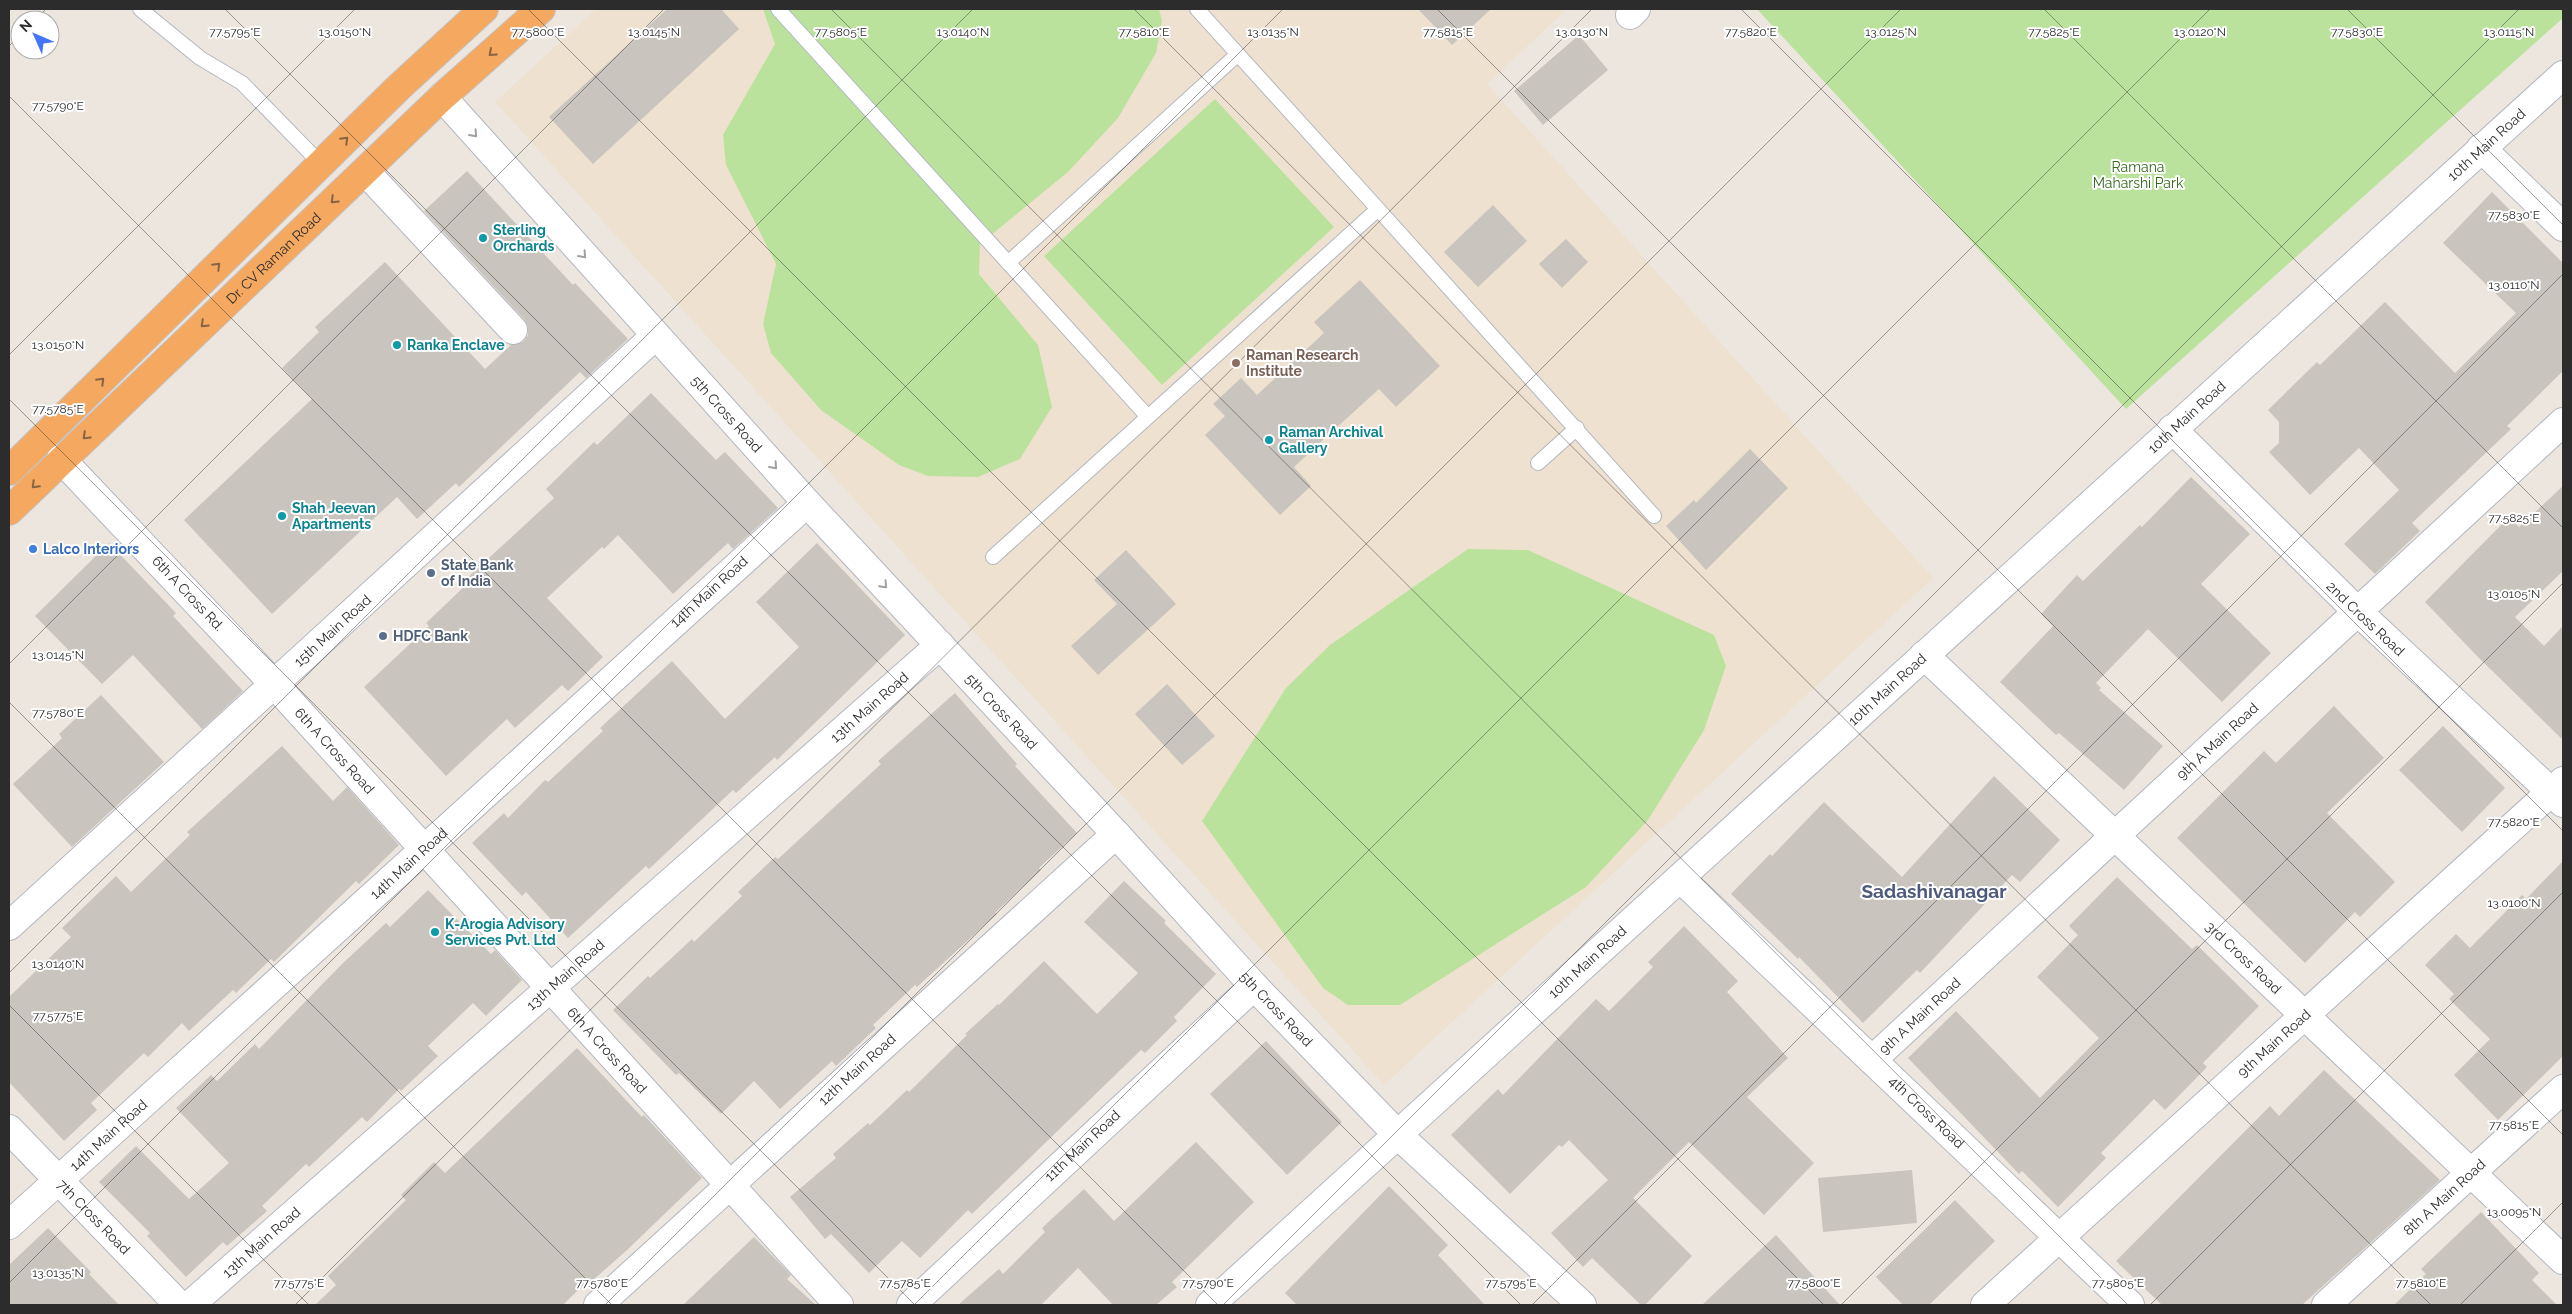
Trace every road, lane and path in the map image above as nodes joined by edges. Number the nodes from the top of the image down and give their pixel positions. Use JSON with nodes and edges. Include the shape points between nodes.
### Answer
{"nodes":[{"id":1,"x":140,"y":9,"type":"edge"},
{"id":2,"x":484,"y":9,"type":"edge"},
{"id":3,"x":541,"y":9,"type":"edge"},
{"id":4,"x":778,"y":9,"type":"edge"},
{"id":5,"x":1197,"y":9,"type":"edge"},
{"id":6,"x":1238,"y":54,"type":"junction"},
{"id":7,"x":2563,"y":75,"type":"edge"},
{"id":8,"x":442,"y":97,"type":"junction"},
{"id":9,"x":2482,"y":148,"type":"junction"},
{"id":10,"x":321,"y":164,"type":"junction"},
{"id":11,"x":365,"y":171,"type":"junction"},
{"id":12,"x":1378,"y":209,"type":"junction"},
{"id":13,"x":2563,"y":227,"type":"edge"},
{"id":14,"x":1008,"y":263,"type":"junction"},
{"id":15,"x":513,"y":330,"type":"dead end"},
{"id":16,"x":655,"y":336,"type":"junction"},
{"id":17,"x":1148,"y":417,"type":"junction"},
{"id":18,"x":2563,"y":422,"type":"edge"},
{"id":19,"x":1577,"y":428,"type":"junction"},
{"id":20,"x":2172,"y":430,"type":"junction"},
{"id":21,"x":61,"y":459,"type":"junction"},
{"id":22,"x":1538,"y":463,"type":"dead end"},
{"id":23,"x":9,"y":471,"type":"edge"},
{"id":24,"x":807,"y":503,"type":"junction"},
{"id":25,"x":9,"y":511,"type":"edge"},
{"id":26,"x":1654,"y":516,"type":"dead end"},
{"id":27,"x":993,"y":558,"type":"dead end"},
{"id":28,"x":2357,"y":611,"type":"junction"},
{"id":29,"x":940,"y":645,"type":"junction"},
{"id":30,"x":1924,"y":655,"type":"junction"},
{"id":31,"x":274,"y":684,"type":"junction"},
{"id":32,"x":2559,"y":792,"type":"edge"},
{"id":33,"x":1116,"y":834,"type":"junction"},
{"id":34,"x":2115,"y":836,"type":"junction"},
{"id":35,"x":424,"y":849,"type":"junction"},
{"id":36,"x":1680,"y":878,"type":"junction"},
{"id":37,"x":9,"y":926,"type":"edge"},
{"id":38,"x":1254,"y":986,"type":"junction"},
{"id":39,"x":552,"y":988,"type":"junction"},
{"id":40,"x":2305,"y":1015,"type":"junction"},
{"id":41,"x":1872,"y":1060,"type":"junction"},
{"id":42,"x":2563,"y":1090,"type":"edge"},
{"id":43,"x":9,"y":1129,"type":"edge"},
{"id":44,"x":1397,"y":1134,"type":"junction"},
{"id":45,"x":2472,"y":1172,"type":"junction"},
{"id":46,"x":58,"y":1180,"type":"junction"},
{"id":47,"x":730,"y":1186,"type":"junction"},
{"id":48,"x":9,"y":1225,"type":"edge"},
{"id":49,"x":2059,"y":1238,"type":"junction"},
{"id":50,"x":2563,"y":1260,"type":"edge"},
{"id":51,"x":179,"y":1305,"type":"edge"},
{"id":52,"x":190,"y":1305,"type":"edge"},
{"id":53,"x":598,"y":1305,"type":"edge"},
{"id":54,"x":839,"y":1305,"type":"edge"},
{"id":55,"x":911,"y":1305,"type":"edge"},
{"id":56,"x":1210,"y":1305,"type":"edge"},
{"id":57,"x":1582,"y":1305,"type":"edge"},
{"id":58,"x":1986,"y":1305,"type":"edge"},
{"id":59,"x":2130,"y":1305,"type":"edge"},
{"id":60,"x":2326,"y":1305,"type":"edge"}],
"edges":[{"from":1,"to":10,"type":"lane","via":[[200,58],[242,83]]},
{"from":10,"to":2,"type":"highway","one_way":true},
{"from":3,"to":8,"type":"highway","name":"Dr. CV Raman Road","one_way":true},
{"from":4,"to":14,"type":"lane"},
{"from":5,"to":6,"type":"lane"},
{"from":6,"to":12,"type":"lane"},
{"from":6,"to":14,"type":"lane"},
{"from":7,"to":9,"type":"street","name":"10th Main Road"},
{"from":8,"to":11,"type":"highway","name":"Dr. CV Raman Road"},
{"from":8,"to":16,"type":"street","name":"5th Cross Road","one_way":true},
{"from":9,"to":13,"type":"street"},
{"from":9,"to":20,"type":"street","name":"10th Main Road"},
{"from":23,"to":10,"type":"highway","one_way":true},
{"from":11,"to":15,"type":"street"},
{"from":11,"to":21,"type":"highway","name":"Dr. CV Raman Road","one_way":true},
{"from":12,"to":17,"type":"lane"},
{"from":12,"to":19,"type":"lane"},
{"from":14,"to":17,"type":"lane"},
{"from":16,"to":24,"type":"street","name":"5th Cross Road","one_way":true},
{"from":16,"to":31,"type":"street","name":"15th Main Road"},
{"from":17,"to":27,"type":"lane"},
{"from":18,"to":28,"type":"street","name":"9th A Main Road"},
{"from":19,"to":22,"type":"lane"},
{"from":19,"to":26,"type":"lane"},
{"from":20,"to":28,"type":"street","name":"2nd Cross Road"},
{"from":20,"to":30,"type":"street","name":"10th Main Road"},
{"from":21,"to":25,"type":"highway","name":"Dr. CV Raman Road","one_way":true},
{"from":21,"to":31,"type":"street","name":"6th A Cross Rd."},
{"from":24,"to":29,"type":"street","name":"5th Cross Road","one_way":true},
{"from":24,"to":35,"type":"street","name":"14th Main Road"},
{"from":28,"to":32,"type":"street","name":"2nd Cross Road"},
{"from":28,"to":34,"type":"street","name":"9th A Main Road"},
{"from":29,"to":33,"type":"street","name":"5th Cross Road"},
{"from":29,"to":39,"type":"street","name":"13th Main Road"},
{"from":30,"to":34,"type":"street","name":"3rd Cross Road"},
{"from":30,"to":36,"type":"street","name":"10th Main Road"},
{"from":31,"to":35,"type":"street","name":"6th A Cross Road"},
{"from":31,"to":37,"type":"street","name":"15th Main Road"},
{"from":32,"to":40,"type":"street","name":"9th Main Road"},
{"from":33,"to":38,"type":"street","name":"5th Cross Road"},
{"from":33,"to":47,"type":"street","name":"12th Main Road"},
{"from":34,"to":40,"type":"street","name":"3rd Cross Road"},
{"from":34,"to":41,"type":"street","name":"9th A Main Road"},
{"from":35,"to":39,"type":"street","name":"6th A Cross Road"},
{"from":35,"to":46,"type":"street","name":"14th Main Road"},
{"from":36,"to":41,"type":"street","name":"4th Cross Road"},
{"from":36,"to":44,"type":"street","name":"10th Main Road"},
{"from":38,"to":44,"type":"street","name":"5th Cross Road"},
{"from":38,"to":55,"type":"street","name":"11th Main Road"},
{"from":39,"to":47,"type":"street","name":"6th A Cross Road"},
{"from":39,"to":52,"type":"street","name":"13th Main Road"},
{"from":40,"to":45,"type":"street","name":"3rd Cross Road"},
{"from":40,"to":49,"type":"street","name":"9th Main Road"},
{"from":41,"to":49,"type":"street","name":"4th Cross Road"},
{"from":42,"to":45,"type":"street","name":"8th A Main Road"},
{"from":43,"to":46,"type":"street","name":"7th Cross Road"},
{"from":44,"to":56,"type":"street","name":"10th Main Road"},
{"from":44,"to":57,"type":"street","name":"5th Cross Road"},
{"from":45,"to":50,"type":"street","name":"3rd Cross Road"},
{"from":45,"to":60,"type":"street","name":"8th A Main Road"},
{"from":46,"to":48,"type":"street","name":"14th Main Road"},
{"from":46,"to":51,"type":"street","name":"7th Cross Road"},
{"from":47,"to":53,"type":"street","name":"12th Main Road"},
{"from":47,"to":54,"type":"street","name":"6th A Cross Road"},
{"from":49,"to":58,"type":"street","name":"9th Main Road"},
{"from":49,"to":59,"type":"street","name":"4th Cross Road"}]}
